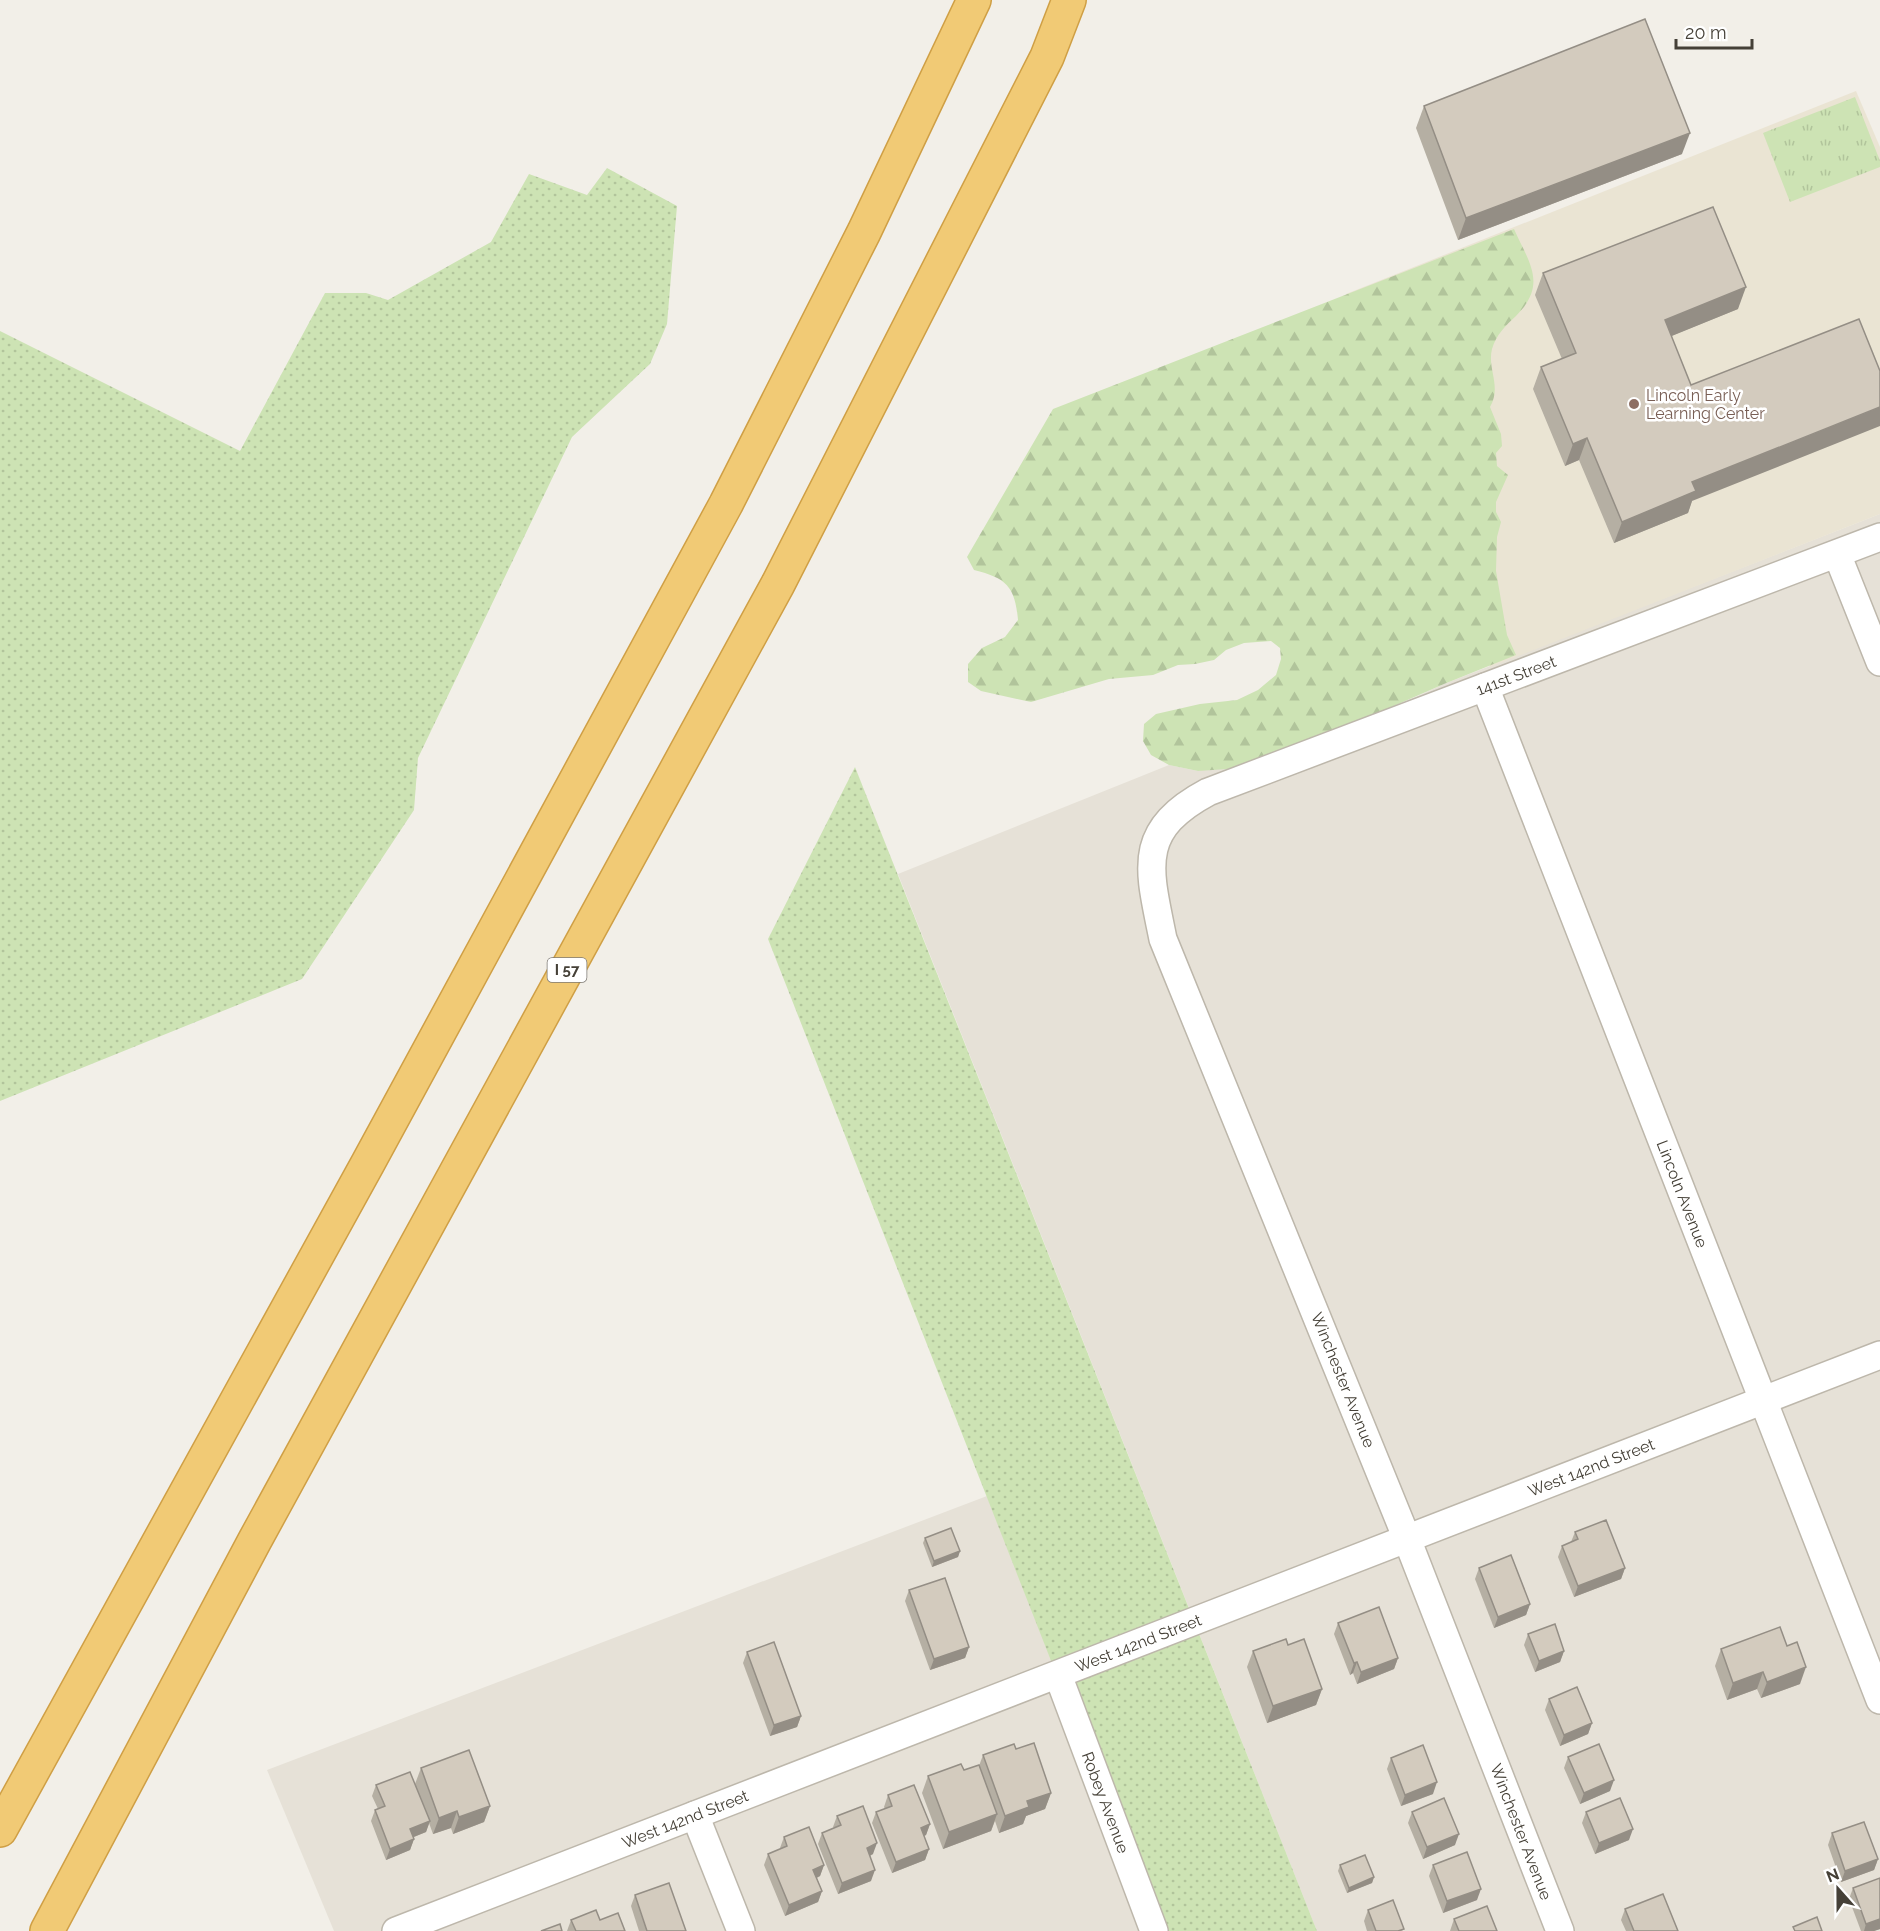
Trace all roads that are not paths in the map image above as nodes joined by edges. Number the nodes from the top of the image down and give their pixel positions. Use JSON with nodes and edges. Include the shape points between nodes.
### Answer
{"nodes":[{"id":1,"x":974,"y":0,"type":"edge"},
{"id":2,"x":1069,"y":0,"type":"edge"},
{"id":3,"x":1880,"y":537,"type":"edge"},
{"id":4,"x":1837,"y":554,"type":"junction"},
{"id":5,"x":1880,"y":662,"type":"edge"},
{"id":6,"x":1485,"y":687,"type":"junction"},
{"id":7,"x":1163,"y":827,"type":"joint"},
{"id":8,"x":1880,"y":1355,"type":"edge"},
{"id":9,"x":1764,"y":1400,"type":"junction"},
{"id":10,"x":1407,"y":1539,"type":"junction"},
{"id":11,"x":1058,"y":1674,"type":"junction"},
{"id":12,"x":1880,"y":1700,"type":"edge"},
{"id":13,"x":694,"y":1815,"type":"junction"},
{"id":14,"x":0,"y":1830,"type":"edge"},
{"id":15,"x":46,"y":1931,"type":"edge"},
{"id":16,"x":396,"y":1931,"type":"edge"},
{"id":17,"x":741,"y":1931,"type":"edge"},
{"id":18,"x":1154,"y":1931,"type":"edge"},
{"id":19,"x":1560,"y":1931,"type":"edge"}],
"edges":[{"from":1,"to":14,"type":"highway","via":[[864,232],[720,514],[363,1173]]},
{"from":2,"to":15,"type":"highway","number":"I 57","via":[[1047,57],[778,584],[255,1540]]},
{"from":3,"to":4,"type":"street","name":"141st Street"},
{"from":4,"to":5,"type":"street"},
{"from":4,"to":6,"type":"street","name":"141st Street"},
{"from":6,"to":7,"type":"street","name":"141st Street","via":[[1208,792],[1178,811]]},
{"from":6,"to":9,"type":"street","name":"Lincoln Avenue"},
{"from":7,"to":10,"type":"street","name":"Winchester Avenue","via":[[1154,844],[1152,865],[1163,939]]},
{"from":8,"to":9,"type":"street","name":"West 142nd Street"},
{"from":9,"to":10,"type":"street","name":"West 142nd Street"},
{"from":9,"to":12,"type":"street","name":"Lincoln Avenue"},
{"from":10,"to":11,"type":"street","name":"West 142nd Street"},
{"from":10,"to":19,"type":"street","name":"Winchester Avenue"},
{"from":11,"to":13,"type":"street","name":"West 142nd Street"},
{"from":11,"to":18,"type":"street","name":"Robey Avenue"},
{"from":13,"to":16,"type":"street","name":"West 142nd Street"},
{"from":13,"to":17,"type":"street"}]}
